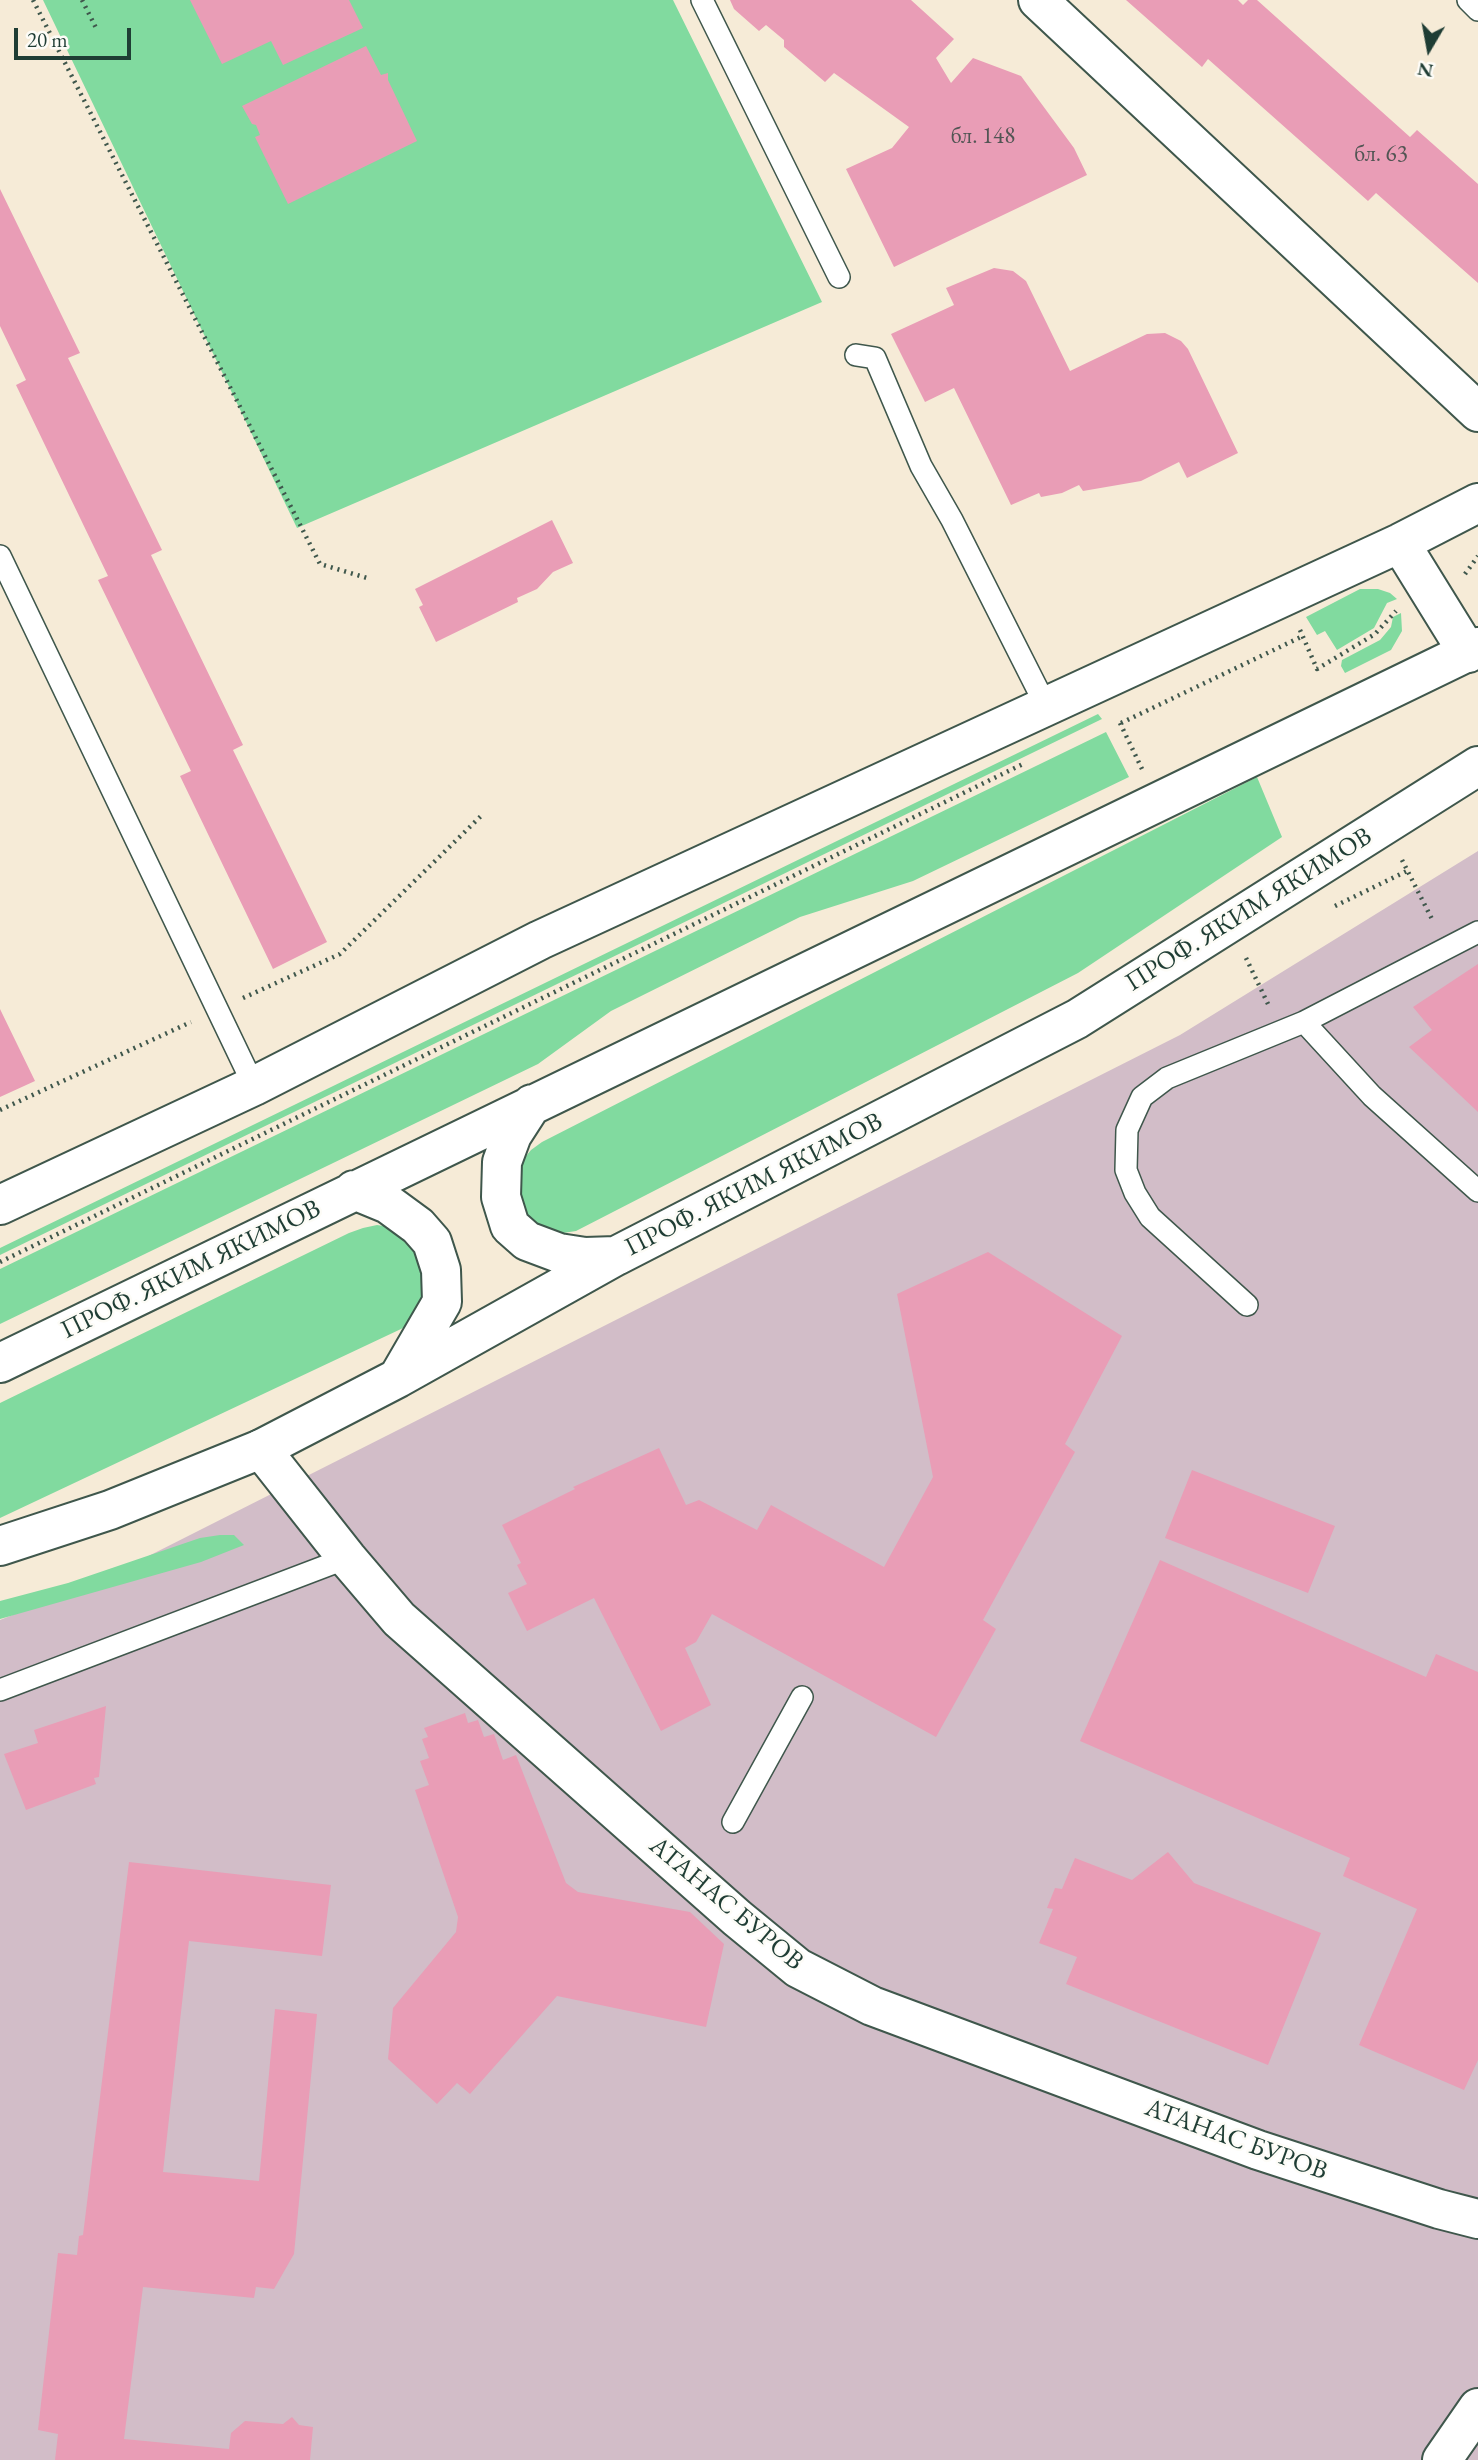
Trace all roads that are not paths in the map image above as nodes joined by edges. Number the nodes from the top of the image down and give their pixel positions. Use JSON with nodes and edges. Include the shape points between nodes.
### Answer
{"nodes":[{"id":1,"x":702,"y":0,"type":"edge"},
{"id":2,"x":1038,"y":0,"type":"edge"},
{"id":3,"x":1468,"y":0,"type":"edge"},
{"id":4,"x":1478,"y":9,"type":"edge"},
{"id":5,"x":839,"y":277,"type":"dead end"},
{"id":6,"x":856,"y":355,"type":"dead end"},
{"id":7,"x":1478,"y":412,"type":"edge"},
{"id":8,"x":1478,"y":503,"type":"edge"},
{"id":9,"x":1400,"y":543,"type":"junction"},
{"id":10,"x":0,"y":556,"type":"edge"},
{"id":11,"x":1473,"y":650,"type":"edge"},
{"id":12,"x":1046,"y":706,"type":"junction"},
{"id":13,"x":1478,"y":766,"type":"edge"},
{"id":14,"x":1478,"y":932,"type":"edge"},
{"id":15,"x":1304,"y":1022,"type":"junction"},
{"id":16,"x":254,"y":1086,"type":"junction"},
{"id":17,"x":532,"y":1104,"type":"junction"},
{"id":18,"x":354,"y":1190,"type":"junction"},
{"id":19,"x":1478,"y":1191,"type":"edge"},
{"id":20,"x":0,"y":1205,"type":"edge"},
{"id":21,"x":616,"y":1256,"type":"junction"},
{"id":22,"x":1247,"y":1305,"type":"dead end"},
{"id":23,"x":0,"y":1363,"type":"edge"},
{"id":24,"x":398,"y":1378,"type":"junction"},
{"id":25,"x":261,"y":1449,"type":"junction"},
{"id":26,"x":0,"y":1546,"type":"edge"},
{"id":27,"x":347,"y":1558,"type":"junction"},
{"id":28,"x":0,"y":1690,"type":"edge"},
{"id":29,"x":802,"y":1697,"type":"dead end"},
{"id":30,"x":733,"y":1822,"type":"dead end"},
{"id":31,"x":1478,"y":2218,"type":"edge"},
{"id":32,"x":1478,"y":2408,"type":"edge"},
{"id":33,"x":1442,"y":2460,"type":"edge"}],
"edges":[{"from":1,"to":5,"type":"lane"},
{"from":2,"to":7,"type":"main road"},
{"from":3,"to":4,"type":"lane"},
{"from":6,"to":12,"type":"lane","via":[[875,358],[921,466]]},
{"from":8,"to":9,"type":"main road"},
{"from":9,"to":11,"type":"main road"},
{"from":9,"to":12,"type":"main road"},
{"from":10,"to":16,"type":"lane"},
{"from":11,"to":17,"type":"main road","name":"ПРОФ. ЯКИМ ЯКИМОВ"},
{"from":12,"to":16,"type":"main road","via":[[540,940]]},
{"from":13,"to":21,"type":"main road","name":"ПРОФ. ЯКИМ ЯКИМОВ","via":[[1077,1019]]},
{"from":14,"to":15,"type":"lane"},
{"from":15,"to":19,"type":"lane","via":[[1372,1096]]},
{"from":15,"to":22,"type":"lane","via":[[1167,1078],[1142,1097],[1127,1130],[1126,1170],[1150,1217]]},
{"from":16,"to":20,"type":"main road"},
{"from":17,"to":18,"type":"main road","name":"ПРОФ. ЯКИМ ЯКИМОВ"},
{"from":17,"to":21,"type":"main road","via":[[512,1135],[502,1162],[501,1196],[510,1226],[527,1241],[559,1253]]},
{"from":18,"to":23,"type":"main road","name":"ПРОФ. ЯКИМ ЯКИМОВ"},
{"from":18,"to":24,"type":"main road","via":[[388,1204],[418,1226],[432,1242],[441,1270],[442,1302]]},
{"from":21,"to":24,"type":"main road","name":"ПРОФ. ЯКИМ ЯКИМОВ"},
{"from":24,"to":25,"type":"main road","name":"ПРОФ. ЯКИМ ЯКИМОВ"},
{"from":25,"to":26,"type":"main road","name":"ПРОФ. ЯКИМ ЯКИМОВ","via":[[110,1510]]},
{"from":25,"to":27,"type":"main road","name":"АТАНАС БУРОВ"},
{"from":27,"to":28,"type":"lane"},
{"from":27,"to":31,"type":"main road","name":"АТАНАС БУРОВ","via":[[399,1619],[798,1968],[872,2006],[1258,2150]]},
{"from":29,"to":30,"type":"lane"},
{"from":32,"to":33,"type":"main road"}]}
